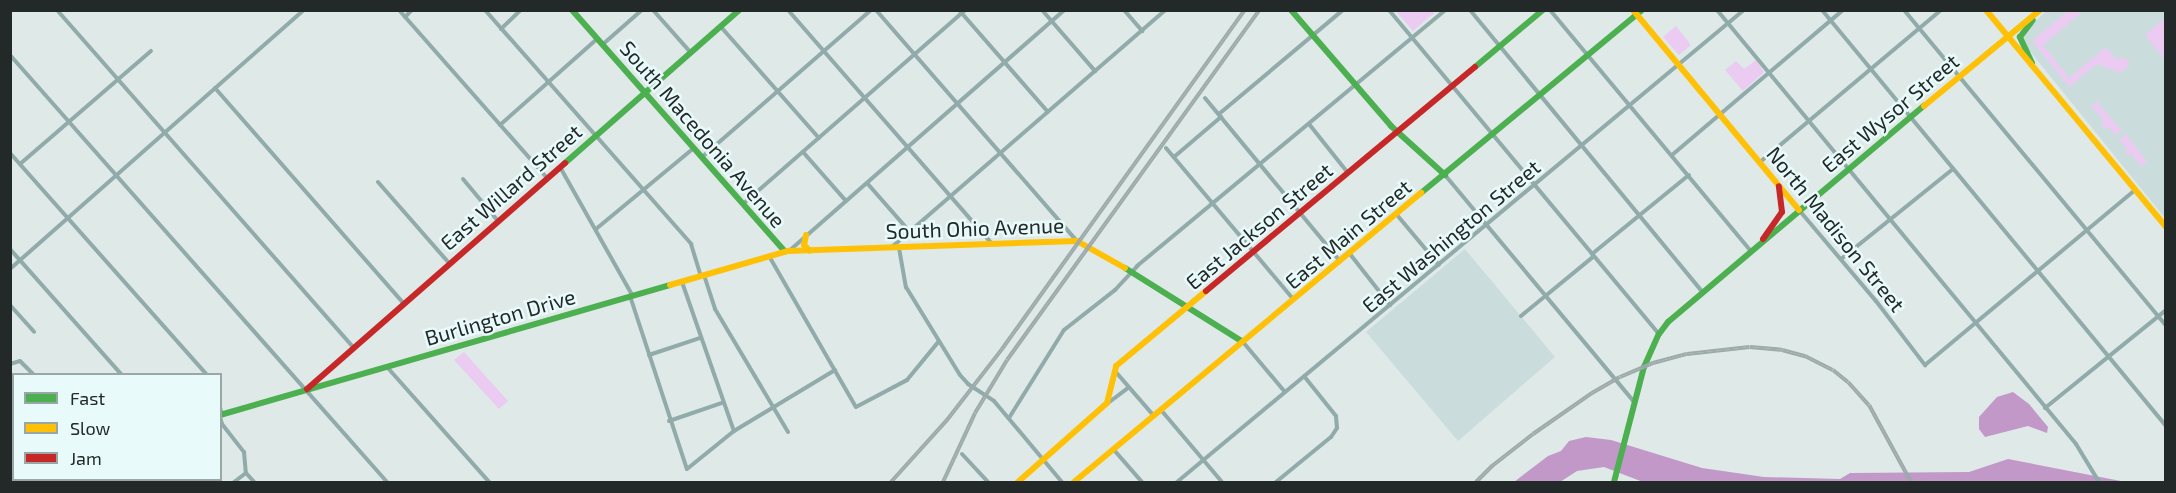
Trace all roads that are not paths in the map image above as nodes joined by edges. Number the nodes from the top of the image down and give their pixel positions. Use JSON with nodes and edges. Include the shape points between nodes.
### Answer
{"nodes":[{"id":1,"x":57,"y":10,"type":"edge"},
{"id":2,"x":304,"y":10,"type":"edge"},
{"id":3,"x":399,"y":10,"type":"edge"},
{"id":4,"x":412,"y":10,"type":"edge"},
{"id":5,"x":485,"y":10,"type":"edge"},
{"id":6,"x":521,"y":10,"type":"edge"},
{"id":7,"x":572,"y":10,"type":"edge"},
{"id":8,"x":642,"y":10,"type":"edge"},
{"id":9,"x":653,"y":10,"type":"edge"},
{"id":10,"x":739,"y":10,"type":"edge"},
{"id":11,"x":788,"y":10,"type":"edge"},
{"id":12,"x":871,"y":10,"type":"edge"},
{"id":13,"x":876,"y":10,"type":"edge"},
{"id":14,"x":1042,"y":10,"type":"edge"},
{"id":15,"x":1064,"y":10,"type":"edge"},
{"id":16,"x":1124,"y":10,"type":"edge"},
{"id":17,"x":1165,"y":10,"type":"edge"},
{"id":18,"x":1291,"y":10,"type":"edge"},
{"id":19,"x":1343,"y":10,"type":"edge"},
{"id":20,"x":1389,"y":10,"type":"edge"},
{"id":21,"x":1445,"y":10,"type":"edge"},
{"id":22,"x":1470,"y":10,"type":"edge"},
{"id":23,"x":1544,"y":10,"type":"edge"},
{"id":24,"x":1550,"y":10,"type":"edge"},
{"id":25,"x":1642,"y":10,"type":"edge"},
{"id":26,"x":1717,"y":10,"type":"edge"},
{"id":27,"x":1744,"y":10,"type":"edge"},
{"id":28,"x":1822,"y":10,"type":"edge"},
{"id":29,"x":1844,"y":10,"type":"edge"},
{"id":30,"x":1904,"y":10,"type":"edge"},
{"id":31,"x":1941,"y":10,"type":"edge"},
{"id":32,"x":1986,"y":10,"type":"edge"},
{"id":33,"x":2039,"y":11,"type":"edge"},
{"id":34,"x":962,"y":12,"type":"edge"},
{"id":35,"x":1635,"y":13,"type":"edge"},
{"id":36,"x":405,"y":17,"type":"junction"},
{"id":37,"x":1052,"y":21,"type":"junction"},
{"id":38,"x":1831,"y":21,"type":"junction"},
{"id":39,"x":1728,"y":24,"type":"junction"},
{"id":40,"x":721,"y":27,"type":"junction"},
{"id":41,"x":501,"y":29,"type":"junction"},
{"id":42,"x":1919,"y":29,"type":"junction"},
{"id":43,"x":1142,"y":31,"type":"junction"},
{"id":44,"x":1313,"y":36,"type":"junction"},
{"id":45,"x":2008,"y":37,"type":"junction"},
{"id":46,"x":1412,"y":38,"type":"junction"},
{"id":47,"x":597,"y":39,"type":"junction"},
{"id":48,"x":603,"y":45,"type":"junction"},
{"id":49,"x":1500,"y":47,"type":"junction"},
{"id":50,"x":150,"y":51,"type":"dead end"},
{"id":51,"x":824,"y":51,"type":"junction"},
{"id":52,"x":691,"y":53,"type":"junction"},
{"id":53,"x":915,"y":54,"type":"junction"},
{"id":54,"x":10,"y":56,"type":"edge"},
{"id":55,"x":1588,"y":56,"type":"junction"},
{"id":56,"x":1005,"y":62,"type":"junction"},
{"id":57,"x":1678,"y":65,"type":"junction"},
{"id":58,"x":2033,"y":68,"type":"junction"},
{"id":59,"x":1872,"y":70,"type":"junction"},
{"id":60,"x":1095,"y":71,"type":"junction"},
{"id":61,"x":1769,"y":73,"type":"junction"},
{"id":62,"x":1958,"y":77,"type":"junction"},
{"id":63,"x":118,"y":79,"type":"junction"},
{"id":64,"x":547,"y":81,"type":"junction"},
{"id":65,"x":1356,"y":85,"type":"junction"},
{"id":66,"x":1452,"y":87,"type":"junction"},
{"id":67,"x":215,"y":88,"type":"junction"},
{"id":68,"x":778,"y":91,"type":"junction"},
{"id":69,"x":645,"y":93,"type":"junction"},
{"id":70,"x":1540,"y":95,"type":"junction"},
{"id":71,"x":865,"y":98,"type":"junction"},
{"id":72,"x":1205,"y":98,"type":"dead end"},
{"id":73,"x":958,"y":103,"type":"junction"},
{"id":74,"x":1630,"y":106,"type":"junction"},
{"id":75,"x":1048,"y":112,"type":"junction"},
{"id":76,"x":1721,"y":115,"type":"junction"},
{"id":77,"x":1220,"y":116,"type":"junction"},
{"id":78,"x":1910,"y":117,"type":"junction"},
{"id":79,"x":1810,"y":121,"type":"junction"},
{"id":80,"x":70,"y":122,"type":"junction"},
{"id":81,"x":1309,"y":124,"type":"junction"},
{"id":82,"x":500,"y":125,"type":"junction"},
{"id":83,"x":166,"y":133,"type":"junction"},
{"id":84,"x":1397,"y":133,"type":"junction"},
{"id":85,"x":1493,"y":135,"type":"junction"},
{"id":86,"x":595,"y":136,"type":"junction"},
{"id":87,"x":819,"y":138,"type":"junction"},
{"id":88,"x":908,"y":146,"type":"junction"},
{"id":89,"x":1583,"y":146,"type":"junction"},
{"id":90,"x":694,"y":148,"type":"junction"},
{"id":91,"x":1166,"y":148,"type":"dead end"},
{"id":92,"x":803,"y":152,"type":"junction"},
{"id":93,"x":1002,"y":152,"type":"junction"},
{"id":94,"x":10,"y":153,"type":"edge"},
{"id":95,"x":1671,"y":155,"type":"junction"},
{"id":96,"x":702,"y":157,"type":"junction"},
{"id":97,"x":1174,"y":157,"type":"junction"},
{"id":98,"x":1760,"y":162,"type":"junction"},
{"id":99,"x":20,"y":164,"type":"junction"},
{"id":100,"x":1260,"y":164,"type":"junction"},
{"id":101,"x":560,"y":166,"type":"junction"},
{"id":102,"x":1848,"y":169,"type":"junction"},
{"id":103,"x":1953,"y":169,"type":"junction"},
{"id":104,"x":1349,"y":173,"type":"junction"},
{"id":105,"x":1444,"y":175,"type":"junction"},
{"id":106,"x":1689,"y":175,"type":"junction"},
{"id":107,"x":117,"y":176,"type":"junction"},
{"id":108,"x":547,"y":178,"type":"junction"},
{"id":109,"x":463,"y":179,"type":"dead end"},
{"id":110,"x":378,"y":182,"type":"dead end"},
{"id":111,"x":867,"y":183,"type":"junction"},
{"id":112,"x":1535,"y":185,"type":"junction"},
{"id":113,"x":1779,"y":185,"type":"junction"},
{"id":114,"x":2136,"y":190,"type":"junction"},
{"id":115,"x":644,"y":191,"type":"junction"},
{"id":116,"x":951,"y":196,"type":"junction"},
{"id":117,"x":846,"y":201,"type":"junction"},
{"id":118,"x":743,"y":204,"type":"junction"},
{"id":119,"x":1214,"y":204,"type":"junction"},
{"id":120,"x":1800,"y":210,"type":"junction"},
{"id":121,"x":1301,"y":213,"type":"junction"},
{"id":122,"x":1397,"y":215,"type":"junction"},
{"id":123,"x":1640,"y":215,"type":"junction"},
{"id":124,"x":69,"y":218,"type":"junction"},
{"id":125,"x":1890,"y":219,"type":"junction"},
{"id":126,"x":498,"y":221,"type":"junction"},
{"id":127,"x":1487,"y":225,"type":"junction"},
{"id":128,"x":2166,"y":227,"type":"edge"},
{"id":129,"x":596,"y":230,"type":"junction"},
{"id":130,"x":910,"y":232,"type":"junction"},
{"id":131,"x":2086,"y":232,"type":"junction"},
{"id":132,"x":807,"y":235,"type":"junction"},
{"id":133,"x":1077,"y":241,"type":"junction"},
{"id":134,"x":993,"y":245,"type":"junction"},
{"id":135,"x":1758,"y":245,"type":"junction"},
{"id":136,"x":891,"y":248,"type":"junction"},
{"id":137,"x":899,"y":248,"type":"junction"},
{"id":138,"x":10,"y":249,"type":"edge"},
{"id":139,"x":810,"y":251,"type":"junction"},
{"id":140,"x":787,"y":252,"type":"junction"},
{"id":141,"x":1254,"y":252,"type":"junction"},
{"id":142,"x":1752,"y":252,"type":"junction"},
{"id":143,"x":1350,"y":254,"type":"junction"},
{"id":144,"x":1593,"y":255,"type":"junction"},
{"id":145,"x":769,"y":256,"type":"junction"},
{"id":146,"x":1841,"y":259,"type":"junction"},
{"id":147,"x":21,"y":260,"type":"junction"},
{"id":148,"x":1341,"y":261,"type":"junction"},
{"id":149,"x":450,"y":263,"type":"junction"},
{"id":150,"x":1439,"y":265,"type":"junction"},
{"id":151,"x":10,"y":269,"type":"edge"},
{"id":152,"x":1131,"y":272,"type":"junction"},
{"id":153,"x":2037,"y":272,"type":"junction"},
{"id":154,"x":702,"y":276,"type":"junction"},
{"id":155,"x":682,"y":281,"type":"junction"},
{"id":156,"x":1702,"y":291,"type":"junction"},
{"id":157,"x":631,"y":295,"type":"junction"},
{"id":158,"x":1546,"y":296,"type":"junction"},
{"id":159,"x":1294,"y":300,"type":"junction"},
{"id":160,"x":403,"y":303,"type":"junction"},
{"id":161,"x":1390,"y":305,"type":"junction"},
{"id":162,"x":10,"y":306,"type":"edge"},
{"id":163,"x":1189,"y":307,"type":"junction"},
{"id":164,"x":2166,"y":310,"type":"edge"},
{"id":165,"x":1521,"y":316,"type":"dead end"},
{"id":166,"x":2158,"y":317,"type":"junction"},
{"id":167,"x":1975,"y":323,"type":"junction"},
{"id":168,"x":2166,"y":326,"type":"edge"},
{"id":169,"x":34,"y":332,"type":"dead end"},
{"id":170,"x":1659,"y":334,"type":"junction"},
{"id":171,"x":700,"y":338,"type":"junction"},
{"id":172,"x":939,"y":341,"type":"junction"},
{"id":173,"x":1243,"y":342,"type":"junction"},
{"id":174,"x":353,"y":347,"type":"junction"},
{"id":175,"x":649,"y":355,"type":"junction"},
{"id":176,"x":2108,"y":357,"type":"junction"},
{"id":177,"x":10,"y":364,"type":"edge"},
{"id":178,"x":387,"y":367,"type":"junction"},
{"id":179,"x":835,"y":369,"type":"junction"},
{"id":180,"x":1115,"y":371,"type":"junction"},
{"id":181,"x":31,"y":373,"type":"edge"},
{"id":182,"x":119,"y":373,"type":"edge"},
{"id":183,"x":204,"y":373,"type":"edge"},
{"id":184,"x":1304,"y":376,"type":"junction"},
{"id":185,"x":1129,"y":387,"type":"junction"},
{"id":186,"x":306,"y":390,"type":"junction"},
{"id":187,"x":1286,"y":392,"type":"junction"},
{"id":188,"x":1635,"y":402,"type":"junction"},
{"id":189,"x":722,"y":403,"type":"junction"},
{"id":190,"x":773,"y":407,"type":"junction"},
{"id":191,"x":1102,"y":408,"type":"junction"},
{"id":192,"x":2045,"y":408,"type":"junction"},
{"id":193,"x":1161,"y":410,"type":"junction"},
{"id":194,"x":222,"y":413,"type":"edge"},
{"id":195,"x":1154,"y":416,"type":"junction"},
{"id":196,"x":1009,"y":418,"type":"junction"},
{"id":197,"x":669,"y":421,"type":"junction"},
{"id":198,"x":222,"y":424,"type":"edge"},
{"id":199,"x":2166,"y":426,"type":"edge"},
{"id":200,"x":734,"y":431,"type":"junction"},
{"id":201,"x":788,"y":432,"type":"dead end"},
{"id":202,"x":1114,"y":450,"type":"junction"},
{"id":203,"x":962,"y":454,"type":"dead end"},
{"id":204,"x":1044,"y":460,"type":"junction"},
{"id":205,"x":1203,"y":460,"type":"junction"},
{"id":206,"x":246,"y":473,"type":"junction"},
{"id":207,"x":234,"y":483,"type":"edge"},
{"id":208,"x":254,"y":483,"type":"edge"},
{"id":209,"x":387,"y":483,"type":"edge"},
{"id":210,"x":489,"y":483,"type":"edge"},
{"id":211,"x":988,"y":483,"type":"edge"},
{"id":212,"x":1018,"y":483,"type":"edge"},
{"id":213,"x":1062,"y":483,"type":"edge"},
{"id":214,"x":1074,"y":483,"type":"edge"},
{"id":215,"x":1142,"y":483,"type":"edge"},
{"id":216,"x":1177,"y":483,"type":"edge"},
{"id":217,"x":1222,"y":483,"type":"edge"},
{"id":218,"x":1276,"y":483,"type":"edge"},
{"id":219,"x":1614,"y":483,"type":"edge"},
{"id":220,"x":2099,"y":483,"type":"edge"}],
"edges":[{"from":1,"to":63,"type":"street"},
{"from":2,"to":67,"type":"street"},
{"from":3,"to":36,"type":"street"},
{"from":4,"to":36,"type":"street"},
{"from":5,"to":41,"type":"street"},
{"from":6,"to":41,"type":"street"},
{"from":7,"to":47,"type":"street","name":"South Macedonia Avenue"},
{"from":8,"to":48,"type":"street"},
{"from":9,"to":52,"type":"street"},
{"from":10,"to":40,"type":"street","name":"East Willard Street"},
{"from":11,"to":51,"type":"street"},
{"from":12,"to":51,"type":"street"},
{"from":13,"to":53,"type":"street"},
{"from":14,"to":37,"type":"street"},
{"from":15,"to":37,"type":"street"},
{"from":16,"to":43,"type":"street"},
{"from":17,"to":43,"type":"street"},
{"from":18,"to":44,"type":"street"},
{"from":19,"to":44,"type":"street"},
{"from":20,"to":46,"type":"street"},
{"from":21,"to":46,"type":"street"},
{"from":22,"to":49,"type":"street"},
{"from":23,"to":49,"type":"street","name":"East Jackson Street"},
{"from":24,"to":55,"type":"street"},
{"from":25,"to":35,"type":"street","name":"East Main Street"},
{"from":26,"to":39,"type":"street"},
{"from":27,"to":39,"type":"street","name":"East Washington Street"},
{"from":28,"to":38,"type":"street"},
{"from":29,"to":38,"type":"street"},
{"from":30,"to":42,"type":"street"},
{"from":31,"to":42,"type":"street"},
{"from":32,"to":45,"type":"street"},
{"from":33,"to":45,"type":"street","name":"East Wysor Street"},
{"from":33,"to":58,"type":"street","via":[[2020,37]]},
{"from":34,"to":53,"type":"street"},
{"from":34,"to":56,"type":"street"},
{"from":35,"to":55,"type":"street","name":"East Main Street"},
{"from":35,"to":57,"type":"street","name":"North Madison Street"},
{"from":36,"to":82,"type":"street"},
{"from":37,"to":56,"type":"street"},
{"from":37,"to":60,"type":"street"},
{"from":38,"to":59,"type":"street"},
{"from":38,"to":61,"type":"street"},
{"from":39,"to":57,"type":"street","name":"East Washington Street"},
{"from":39,"to":61,"type":"street"},
{"from":40,"to":52,"type":"street","name":"East Willard Street"},
{"from":40,"to":68,"type":"street"},
{"from":41,"to":64,"type":"street"},
{"from":42,"to":59,"type":"street"},
{"from":42,"to":62,"type":"street"},
{"from":43,"to":60,"type":"street"},
{"from":44,"to":65,"type":"street"},
{"from":44,"to":77,"type":"street"},
{"from":45,"to":58,"type":"street"},
{"from":45,"to":62,"type":"street","name":"East Wysor Street"},
{"from":46,"to":65,"type":"street"},
{"from":46,"to":66,"type":"street"},
{"from":47,"to":48,"type":"street","name":"South Macedonia Avenue"},
{"from":47,"to":64,"type":"street"},
{"from":48,"to":69,"type":"street","name":"South Macedonia Avenue"},
{"from":49,"to":66,"type":"street","name":"East Jackson Street"},
{"from":49,"to":70,"type":"street"},
{"from":50,"to":63,"type":"street"},
{"from":51,"to":68,"type":"street"},
{"from":51,"to":71,"type":"street"},
{"from":52,"to":69,"type":"street","name":"East Willard Street"},
{"from":53,"to":71,"type":"street"},
{"from":53,"to":73,"type":"street"},
{"from":54,"to":80,"type":"street"},
{"from":55,"to":70,"type":"street","name":"East Main Street"},
{"from":55,"to":74,"type":"street"},
{"from":56,"to":73,"type":"street"},
{"from":56,"to":75,"type":"street"},
{"from":57,"to":74,"type":"street","name":"East Washington Street"},
{"from":57,"to":76,"type":"street","name":"North Madison Street"},
{"from":58,"to":114,"type":"street"},
{"from":59,"to":78,"type":"street"},
{"from":59,"to":79,"type":"street"},
{"from":60,"to":75,"type":"street"},
{"from":61,"to":76,"type":"street"},
{"from":61,"to":79,"type":"street"},
{"from":62,"to":78,"type":"street","name":"East Wysor Street"},
{"from":62,"to":131,"type":"street"},
{"from":63,"to":80,"type":"street"},
{"from":63,"to":83,"type":"street"},
{"from":64,"to":82,"type":"street"},
{"from":64,"to":86,"type":"street"},
{"from":65,"to":81,"type":"street"},
{"from":65,"to":84,"type":"street"},
{"from":66,"to":84,"type":"street","name":"East Jackson Street"},
{"from":66,"to":85,"type":"street"},
{"from":67,"to":83,"type":"street"},
{"from":67,"to":160,"type":"street"},
{"from":68,"to":87,"type":"street"},
{"from":68,"to":96,"type":"street"},
{"from":69,"to":86,"type":"street","name":"East Willard Street"},
{"from":69,"to":90,"type":"street","name":"South Macedonia Avenue"},
{"from":70,"to":85,"type":"street","name":"East Main Street"},
{"from":70,"to":89,"type":"street"},
{"from":71,"to":87,"type":"street"},
{"from":71,"to":88,"type":"street"},
{"from":72,"to":77,"type":"street"},
{"from":73,"to":88,"type":"street"},
{"from":73,"to":93,"type":"street"},
{"from":74,"to":89,"type":"street","name":"East Washington Street"},
{"from":74,"to":95,"type":"street"},
{"from":75,"to":93,"type":"street"},
{"from":76,"to":95,"type":"street"},
{"from":76,"to":98,"type":"street","name":"North Madison Street"},
{"from":77,"to":97,"type":"street"},
{"from":77,"to":100,"type":"street"},
{"from":78,"to":102,"type":"street","name":"East Wysor Street"},
{"from":78,"to":103,"type":"street"},
{"from":79,"to":98,"type":"street"},
{"from":79,"to":102,"type":"street"},
{"from":80,"to":99,"type":"street"},
{"from":80,"to":107,"type":"street"},
{"from":81,"to":100,"type":"street"},
{"from":81,"to":104,"type":"street"},
{"from":82,"to":108,"type":"street"},
{"from":83,"to":107,"type":"street"},
{"from":83,"to":174,"type":"street"},
{"from":84,"to":104,"type":"street","name":"East Jackson Street"},
{"from":84,"to":105,"type":"street"},
{"from":85,"to":105,"type":"street","name":"East Main Street"},
{"from":85,"to":112,"type":"street"},
{"from":86,"to":101,"type":"street","name":"East Willard Street"},
{"from":86,"to":115,"type":"street"},
{"from":87,"to":92,"type":"street"},
{"from":88,"to":111,"type":"street"},
{"from":88,"to":116,"type":"street"},
{"from":89,"to":112,"type":"street","name":"East Washington Street"},
{"from":89,"to":123,"type":"street"},
{"from":90,"to":96,"type":"street","name":"South Macedonia Avenue"},
{"from":90,"to":115,"type":"street"},
{"from":91,"to":97,"type":"street"},
{"from":92,"to":117,"type":"street"},
{"from":92,"to":118,"type":"street"},
{"from":93,"to":116,"type":"street"},
{"from":93,"to":133,"type":"street"},
{"from":94,"to":99,"type":"street"},
{"from":95,"to":106,"type":"street"},
{"from":96,"to":118,"type":"street","name":"South Macedonia Avenue"},
{"from":97,"to":119,"type":"street"},
{"from":98,"to":113,"type":"street","name":"North Madison Street"},
{"from":99,"to":124,"type":"street"},
{"from":100,"to":119,"type":"street"},
{"from":100,"to":121,"type":"street"},
{"from":101,"to":108,"type":"street","name":"East Willard Street"},
{"from":101,"to":129,"type":"street"},
{"from":102,"to":120,"type":"street","name":"East Wysor Street"},
{"from":102,"to":125,"type":"street"},
{"from":103,"to":125,"type":"street"},
{"from":103,"to":153,"type":"street"},
{"from":104,"to":121,"type":"street","name":"East Jackson Street"},
{"from":105,"to":122,"type":"street","name":"East Main Street"},
{"from":105,"to":127,"type":"street"},
{"from":106,"to":123,"type":"street"},
{"from":106,"to":142,"type":"street"},
{"from":107,"to":124,"type":"street"},
{"from":107,"to":186,"type":"street"},
{"from":108,"to":126,"type":"street","name":"East Willard Street"},
{"from":109,"to":126,"type":"street"},
{"from":110,"to":149,"type":"street"},
{"from":111,"to":117,"type":"street"},
{"from":111,"to":130,"type":"street"},
{"from":112,"to":127,"type":"street","name":"East Washington Street"},
{"from":112,"to":144,"type":"street"},
{"from":113,"to":120,"type":"street","name":"North Madison Street"},
{"from":113,"to":135,"type":"street","via":[[1782,212]]},
{"from":114,"to":128,"type":"street"},
{"from":114,"to":131,"type":"street"},
{"from":115,"to":129,"type":"street"},
{"from":115,"to":154,"type":"street","via":[[692,245]]},
{"from":116,"to":130,"type":"street"},
{"from":116,"to":134,"type":"street"},
{"from":117,"to":132,"type":"street"},
{"from":118,"to":140,"type":"street","name":"South Macedonia Avenue"},
{"from":119,"to":141,"type":"street"},
{"from":119,"to":152,"type":"street"},
{"from":120,"to":135,"type":"street","name":"East Wysor Street"},
{"from":120,"to":146,"type":"street","name":"North Madison Street"},
{"from":121,"to":141,"type":"street","name":"East Jackson Street"},
{"from":121,"to":148,"type":"street"},
{"from":122,"to":143,"type":"street","name":"East Main Street"},
{"from":122,"to":150,"type":"street"},
{"from":123,"to":144,"type":"street"},
{"from":123,"to":156,"type":"street"},
{"from":124,"to":147,"type":"street"},
{"from":124,"to":183,"type":"street"},
{"from":125,"to":146,"type":"street"},
{"from":125,"to":167,"type":"street"},
{"from":126,"to":149,"type":"street","name":"East Willard Street"},
{"from":127,"to":150,"type":"street","name":"East Washington Street"},
{"from":127,"to":158,"type":"street"},
{"from":129,"to":157,"type":"street"},
{"from":130,"to":136,"type":"street"},
{"from":131,"to":153,"type":"street"},
{"from":131,"to":166,"type":"street"},
{"from":132,"to":139,"type":"street","via":[[804,245]]},
{"from":132,"to":140,"type":"street"},
{"from":133,"to":134,"type":"street","name":"South Ohio Avenue"},
{"from":133,"to":152,"type":"street","name":"South Ohio Avenue"},
{"from":134,"to":137,"type":"street","name":"South Ohio Avenue"},
{"from":135,"to":142,"type":"street","name":"East Wysor Street"},
{"from":136,"to":137,"type":"street","name":"South Ohio Avenue"},
{"from":136,"to":139,"type":"street","name":"South Ohio Avenue"},
{"from":137,"to":172,"type":"street","via":[[906,287]]},
{"from":138,"to":147,"type":"street"},
{"from":139,"to":140,"type":"street","name":"South Ohio Avenue"},
{"from":140,"to":145,"type":"street","name":"Burlington Drive"},
{"from":141,"to":159,"type":"street"},
{"from":141,"to":163,"type":"street","name":"East Jackson Street"},
{"from":142,"to":156,"type":"street","name":"East Wysor Street"},
{"from":143,"to":148,"type":"street","name":"East Main Street"},
{"from":143,"to":161,"type":"street"},
{"from":144,"to":158,"type":"street"},
{"from":144,"to":170,"type":"street"},
{"from":145,"to":154,"type":"street","name":"Burlington Drive"},
{"from":145,"to":179,"type":"street"},
{"from":146,"to":167,"type":"street","name":"North Madison Street","via":[[1925,365]]},
{"from":147,"to":151,"type":"street"},
{"from":147,"to":182,"type":"street"},
{"from":148,"to":159,"type":"street","name":"East Main Street"},
{"from":149,"to":160,"type":"street","name":"East Willard Street"},
{"from":150,"to":161,"type":"street","name":"East Washington Street"},
{"from":152,"to":163,"type":"street","name":"South Ohio Avenue"},
{"from":152,"to":196,"type":"street","via":[[1114,291],[1061,333]]},
{"from":153,"to":167,"type":"street"},
{"from":153,"to":176,"type":"street"},
{"from":154,"to":155,"type":"street","name":"Burlington Drive"},
{"from":154,"to":190,"type":"street","via":[[715,309]]},
{"from":155,"to":157,"type":"street","name":"Burlington Drive"},
{"from":155,"to":171,"type":"street"},
{"from":156,"to":170,"type":"street","name":"East Wysor Street"},
{"from":157,"to":175,"type":"street"},
{"from":157,"to":178,"type":"street","name":"Burlington Drive"},
{"from":158,"to":165,"type":"street"},
{"from":158,"to":188,"type":"street"},
{"from":159,"to":173,"type":"street","name":"East Main Street"},
{"from":160,"to":174,"type":"street","name":"East Willard Street"},
{"from":161,"to":184,"type":"street","name":"East Washington Street"},
{"from":162,"to":169,"type":"street"},
{"from":163,"to":173,"type":"street","name":"South Ohio Avenue"},
{"from":163,"to":180,"type":"street","name":"East Jackson Street","via":[[1116,366]]},
{"from":164,"to":166,"type":"street"},
{"from":166,"to":168,"type":"street"},
{"from":166,"to":176,"type":"street"},
{"from":167,"to":192,"type":"street"},
{"from":170,"to":188,"type":"street","name":"East Wysor Street","via":[[1644,367]]},
{"from":171,"to":175,"type":"street"},
{"from":171,"to":189,"type":"street"},
{"from":172,"to":179,"type":"street","via":[[907,380],[856,407]]},
{"from":172,"to":196,"type":"street","via":[[965,382],[994,401]]},
{"from":173,"to":187,"type":"street"},
{"from":173,"to":193,"type":"street","name":"East Main Street"},
{"from":174,"to":186,"type":"street","name":"East Willard Street"},
{"from":175,"to":197,"type":"street"},
{"from":176,"to":192,"type":"street"},
{"from":176,"to":199,"type":"street"},
{"from":177,"to":181,"type":"street","via":[[18,360]]},
{"from":178,"to":186,"type":"street","name":"Burlington Drive"},
{"from":178,"to":210,"type":"street"},
{"from":179,"to":190,"type":"street"},
{"from":180,"to":185,"type":"street"},
{"from":180,"to":191,"type":"street","name":"East Jackson Street","via":[[1110,395]]},
{"from":184,"to":187,"type":"street","name":"East Washington Street"},
{"from":184,"to":218,"type":"street","via":[[1336,416],[1337,428]]},
{"from":185,"to":191,"type":"street"},
{"from":185,"to":195,"type":"street"},
{"from":186,"to":194,"type":"street","name":"Burlington Drive"},
{"from":186,"to":209,"type":"street"},
{"from":187,"to":205,"type":"street","name":"East Washington Street"},
{"from":188,"to":219,"type":"street","name":"East Wysor Street"},
{"from":189,"to":197,"type":"street"},
{"from":189,"to":200,"type":"street"},
{"from":190,"to":200,"type":"street"},
{"from":190,"to":201,"type":"street"},
{"from":191,"to":204,"type":"street","name":"East Jackson Street"},
{"from":192,"to":220,"type":"street","via":[[2076,444]]},
{"from":193,"to":195,"type":"street","name":"East Main Street"},
{"from":193,"to":205,"type":"street"},
{"from":195,"to":202,"type":"street","name":"East Main Street"},
{"from":196,"to":204,"type":"street"},
{"from":197,"to":200,"type":"street","via":[[687,469]]},
{"from":198,"to":206,"type":"street","via":[[244,452]]},
{"from":202,"to":214,"type":"street","name":"East Main Street"},
{"from":202,"to":215,"type":"street"},
{"from":203,"to":211,"type":"street"},
{"from":204,"to":212,"type":"street","name":"East Jackson Street"},
{"from":204,"to":213,"type":"street"},
{"from":205,"to":216,"type":"street","name":"East Washington Street"},
{"from":205,"to":217,"type":"street"},
{"from":206,"to":207,"type":"street"},
{"from":206,"to":208,"type":"street"}]}
